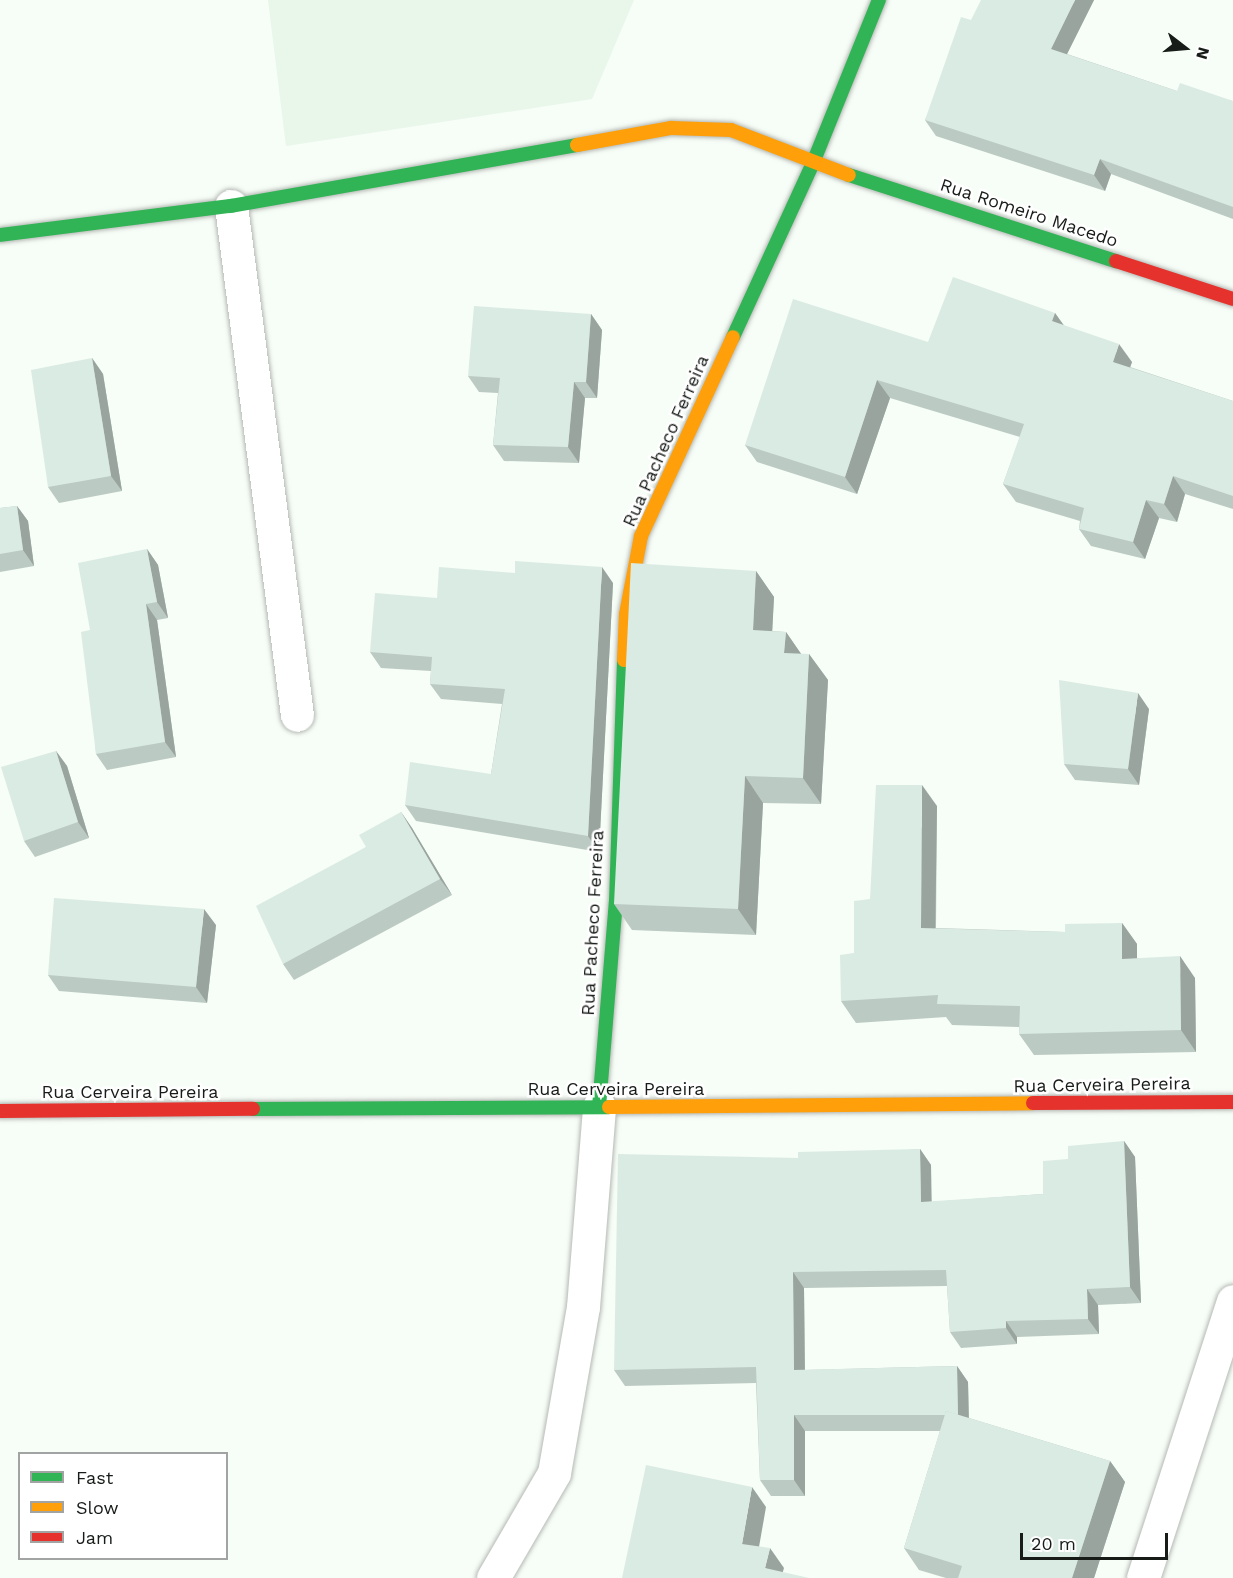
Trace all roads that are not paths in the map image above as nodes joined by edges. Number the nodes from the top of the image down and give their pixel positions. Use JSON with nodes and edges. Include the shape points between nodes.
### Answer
{"nodes":[{"id":1,"x":879,"y":0,"type":"edge"},
{"id":2,"x":813,"y":163,"type":"junction"},
{"id":3,"x":231,"y":206,"type":"junction"},
{"id":4,"x":0,"y":235,"type":"edge"},
{"id":5,"x":1233,"y":298,"type":"edge"},
{"id":6,"x":297,"y":715,"type":"dead end"},
{"id":7,"x":1233,"y":1102,"type":"edge"},
{"id":8,"x":599,"y":1107,"type":"junction"},
{"id":9,"x":0,"y":1111,"type":"edge"},
{"id":10,"x":1233,"y":1301,"type":"edge"},
{"id":11,"x":493,"y":1578,"type":"edge"},
{"id":12,"x":1143,"y":1578,"type":"edge"}],
"edges":[{"from":1,"to":2,"type":"street","name":"Rua Pacheco Ferreira"},
{"from":2,"to":3,"type":"street","name":"Rua Romeiro Macedo","via":[[731,130],[670,128]]},
{"from":2,"to":5,"type":"street","name":"Rua Romeiro Macedo"},
{"from":2,"to":8,"type":"street","name":"Rua Pacheco Ferreira","via":[[641,536],[626,614],[616,902]]},
{"from":3,"to":4,"type":"street","name":"Rua Romeiro Macedo"},
{"from":3,"to":6,"type":"street"},
{"from":7,"to":8,"type":"street","name":"Rua Cerveira Pereira"},
{"from":8,"to":9,"type":"street","name":"Rua Cerveira Pereira"},
{"from":8,"to":11,"type":"street","via":[[583,1306],[554,1473]]},
{"from":10,"to":12,"type":"street"}]}
